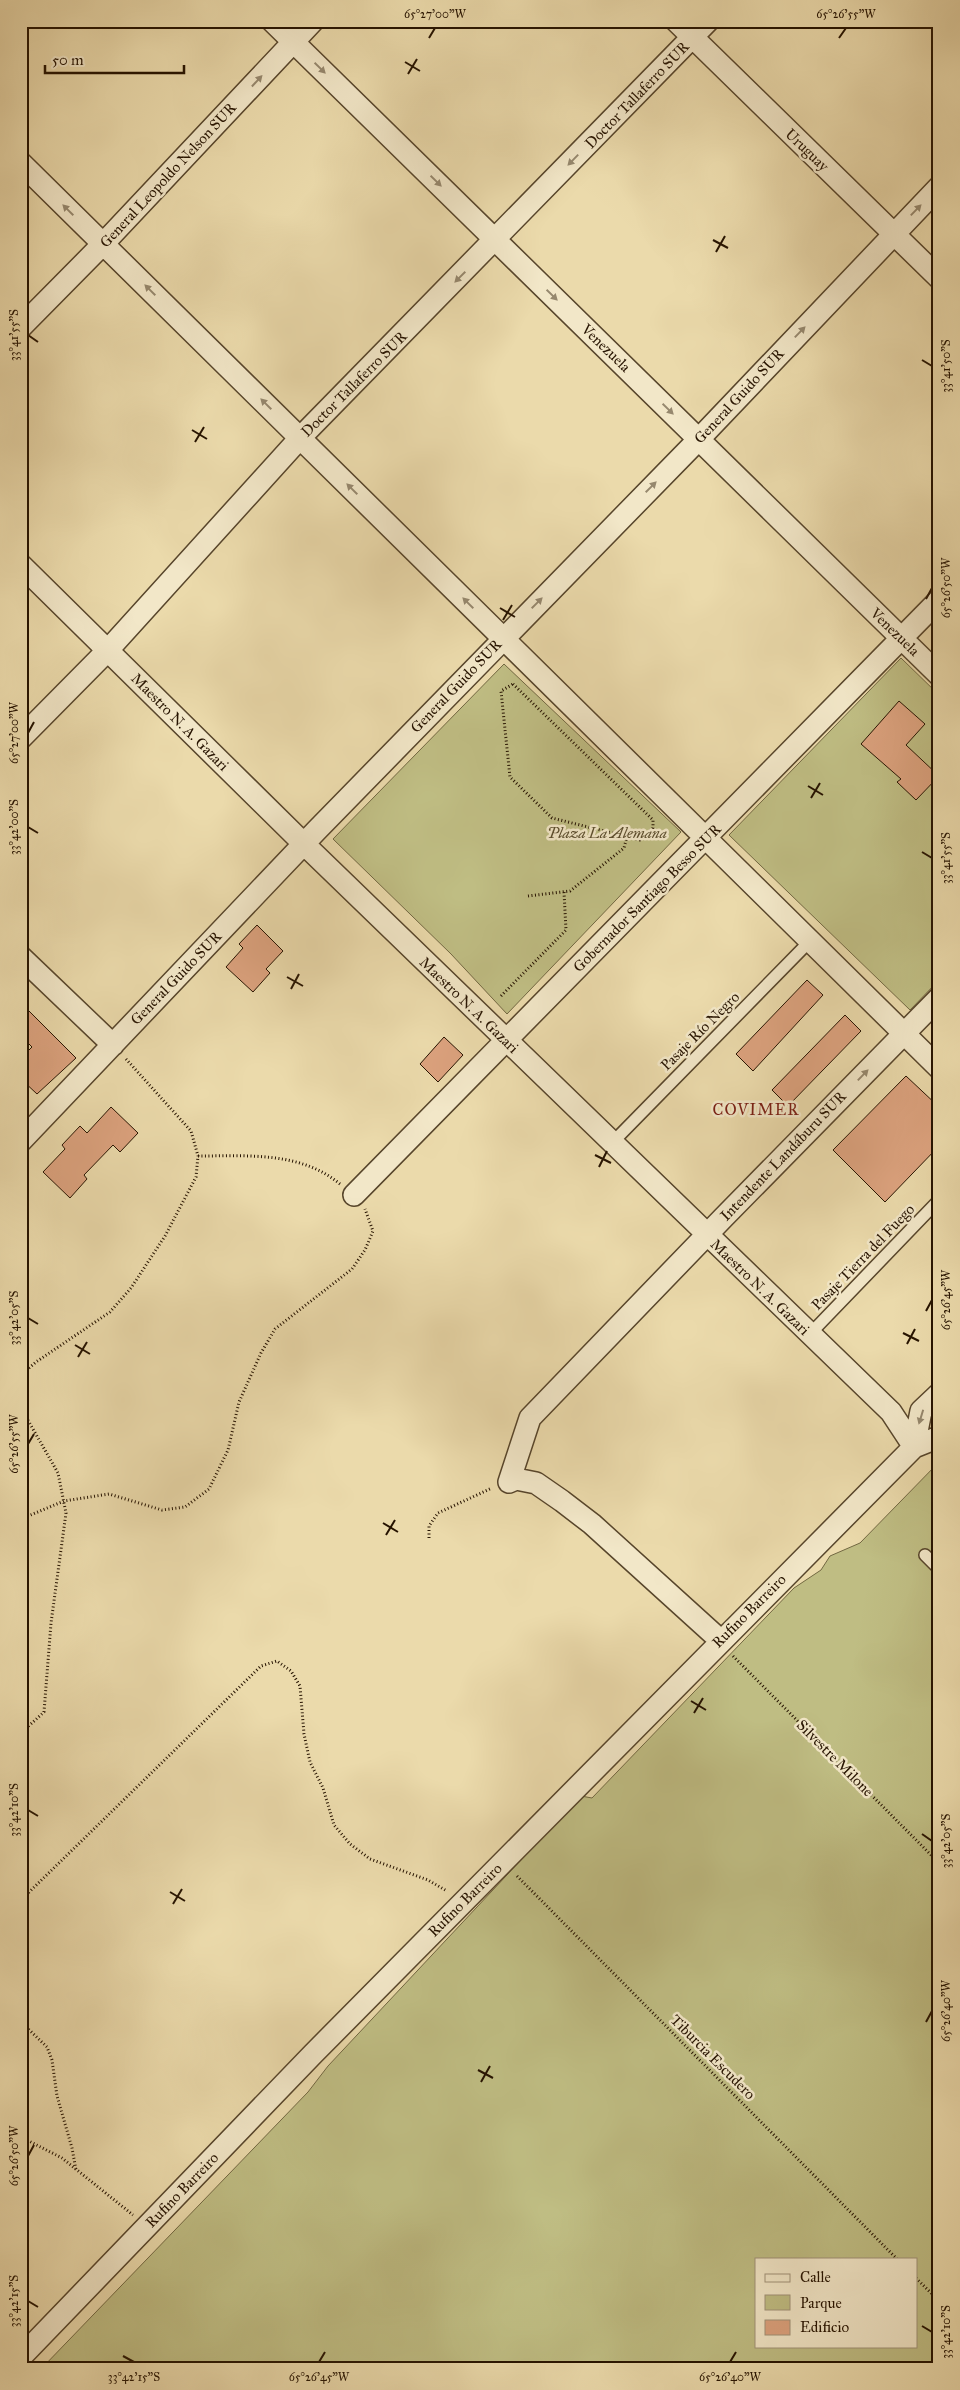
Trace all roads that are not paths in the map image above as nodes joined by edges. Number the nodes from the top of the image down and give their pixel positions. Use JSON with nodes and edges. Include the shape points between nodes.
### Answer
{"nodes":[{"id":1,"x":272,"y":21,"type":"edge"},
{"id":2,"x":313,"y":21,"type":"edge"},
{"id":3,"x":676,"y":21,"type":"edge"},
{"id":4,"x":708,"y":21,"type":"edge"},
{"id":5,"x":692,"y":38,"type":"junction"},
{"id":6,"x":294,"y":42,"type":"junction"},
{"id":7,"x":21,"y":163,"type":"edge"},
{"id":8,"x":939,"y":186,"type":"edge"},
{"id":9,"x":894,"y":234,"type":"junction"},
{"id":10,"x":496,"y":240,"type":"junction"},
{"id":11,"x":103,"y":244,"type":"junction"},
{"id":12,"x":939,"y":278,"type":"edge"},
{"id":13,"x":21,"y":327,"type":"edge"},
{"id":14,"x":300,"y":438,"type":"junction"},
{"id":15,"x":699,"y":440,"type":"junction"},
{"id":16,"x":21,"y":565,"type":"edge"},
{"id":17,"x":939,"y":600,"type":"edge"},
{"id":18,"x":503,"y":638,"type":"junction"},
{"id":19,"x":902,"y":639,"type":"junction"},
{"id":20,"x":108,"y":650,"type":"junction"},
{"id":21,"x":939,"y":675,"type":"edge"},
{"id":22,"x":21,"y":738,"type":"edge"},
{"id":23,"x":706,"y":839,"type":"junction"},
{"id":24,"x":304,"y":844,"type":"junction"},
{"id":25,"x":810,"y":941,"type":"junction"},
{"id":26,"x":21,"y":957,"type":"edge"},
{"id":27,"x":939,"y":998,"type":"edge"},
{"id":28,"x":904,"y":1033,"type":"junction"},
{"id":29,"x":507,"y":1041,"type":"junction"},
{"id":30,"x":113,"y":1045,"type":"junction"},
{"id":31,"x":939,"y":1068,"type":"edge"},
{"id":32,"x":21,"y":1141,"type":"edge"},
{"id":33,"x":612,"y":1143,"type":"junction"},
{"id":34,"x":354,"y":1195,"type":"road end"},
{"id":35,"x":939,"y":1200,"type":"edge"},
{"id":36,"x":706,"y":1235,"type":"junction"},
{"id":37,"x":809,"y":1335,"type":"junction"},
{"id":38,"x":939,"y":1394,"type":"edge"},
{"id":39,"x":939,"y":1437,"type":"edge"},
{"id":40,"x":914,"y":1447,"type":"junction"},
{"id":41,"x":925,"y":1555,"type":"dead end"},
{"id":42,"x":939,"y":1569,"type":"edge"},
{"id":43,"x":726,"y":1647,"type":"junction"},
{"id":44,"x":21,"y":2358,"type":"edge"}],
"edges":[{"from":1,"to":6,"type":"street","name":"Venezuela"},
{"from":2,"to":6,"type":"street","name":"General Leopoldo Nelson SUR"},
{"from":3,"to":5,"type":"street","name":"Uruguay"},
{"from":4,"to":5,"type":"street","name":"Doctor Tallaferro SUR"},
{"from":5,"to":9,"type":"street","name":"Uruguay"},
{"from":5,"to":10,"type":"street","name":"Doctor Tallaferro SUR","one_way":true},
{"from":6,"to":10,"type":"street","name":"Venezuela","one_way":true},
{"from":11,"to":6,"type":"street","name":"General Leopoldo Nelson SUR","one_way":true},
{"from":11,"to":7,"type":"street","one_way":true},
{"from":9,"to":8,"type":"street","name":"General Guido SUR","one_way":true},
{"from":9,"to":12,"type":"street","name":"Uruguay"},
{"from":15,"to":9,"type":"street","name":"General Guido SUR","one_way":true},
{"from":10,"to":14,"type":"street","name":"Doctor Tallaferro SUR","one_way":true},
{"from":10,"to":15,"type":"street","name":"Venezuela","one_way":true},
{"from":11,"to":13,"type":"street","name":"General Leopoldo Nelson SUR"},
{"from":14,"to":11,"type":"street","one_way":true},
{"from":18,"to":14,"type":"street","one_way":true},
{"from":14,"to":20,"type":"street","name":"Doctor Tallaferro SUR"},
{"from":18,"to":15,"type":"street","name":"General Guido SUR","one_way":true},
{"from":15,"to":19,"type":"street","name":"Venezuela"},
{"from":16,"to":20,"type":"street","name":"Maestro N. A. Gazari"},
{"from":17,"to":19,"type":"street","name":"Gobernador Santiago Besso SUR"},
{"from":18,"to":23,"type":"street"},
{"from":18,"to":24,"type":"street","name":"General Guido SUR"},
{"from":19,"to":21,"type":"street","name":"Venezuela"},
{"from":19,"to":23,"type":"street","name":"Gobernador Santiago Besso SUR"},
{"from":20,"to":22,"type":"street","name":"Doctor Tallaferro SUR"},
{"from":20,"to":24,"type":"street","name":"Maestro N. A. Gazari"},
{"from":23,"to":25,"type":"street"},
{"from":23,"to":29,"type":"street","name":"Gobernador Santiago Besso SUR"},
{"from":24,"to":29,"type":"street","name":"Maestro N. A. Gazari"},
{"from":24,"to":30,"type":"street","name":"General Guido SUR"},
{"from":25,"to":28,"type":"street"},
{"from":25,"to":33,"type":"lane","name":"Pasaje Río Negro"},
{"from":26,"to":30,"type":"street"},
{"from":27,"to":28,"type":"street","name":"Intendente Landáburu SUR"},
{"from":28,"to":31,"type":"street"},
{"from":36,"to":28,"type":"street","name":"Intendente Landáburu SUR","one_way":true},
{"from":29,"to":33,"type":"street","name":"Maestro N. A. Gazari"},
{"from":29,"to":34,"type":"street","name":"Gobernador Santiago Besso SUR"},
{"from":30,"to":32,"type":"street","name":"General Guido SUR"},
{"from":33,"to":36,"type":"street","name":"Maestro N. A. Gazari"},
{"from":35,"to":37,"type":"lane","name":"Pasaje Tierra del Fuego"},
{"from":36,"to":37,"type":"street","name":"Maestro N. A. Gazari"},
{"from":36,"to":43,"type":"street","name":"Intendente Landáburu SUR","via":[[530,1418],[509,1482],[516,1479],[536,1483],[592,1524]]},
{"from":37,"to":40,"type":"street","name":"Maestro N. A. Gazari","via":[[891,1412]]},
{"from":38,"to":40,"type":"street","one_way":true,"via":[[922,1411]]},
{"from":39,"to":40,"type":"street"},
{"from":40,"to":43,"type":"street","name":"Rufino Barreiro"},
{"from":41,"to":42,"type":"lane"},
{"from":43,"to":44,"type":"street","name":"Rufino Barreiro","via":[[461,1904]]}]}
